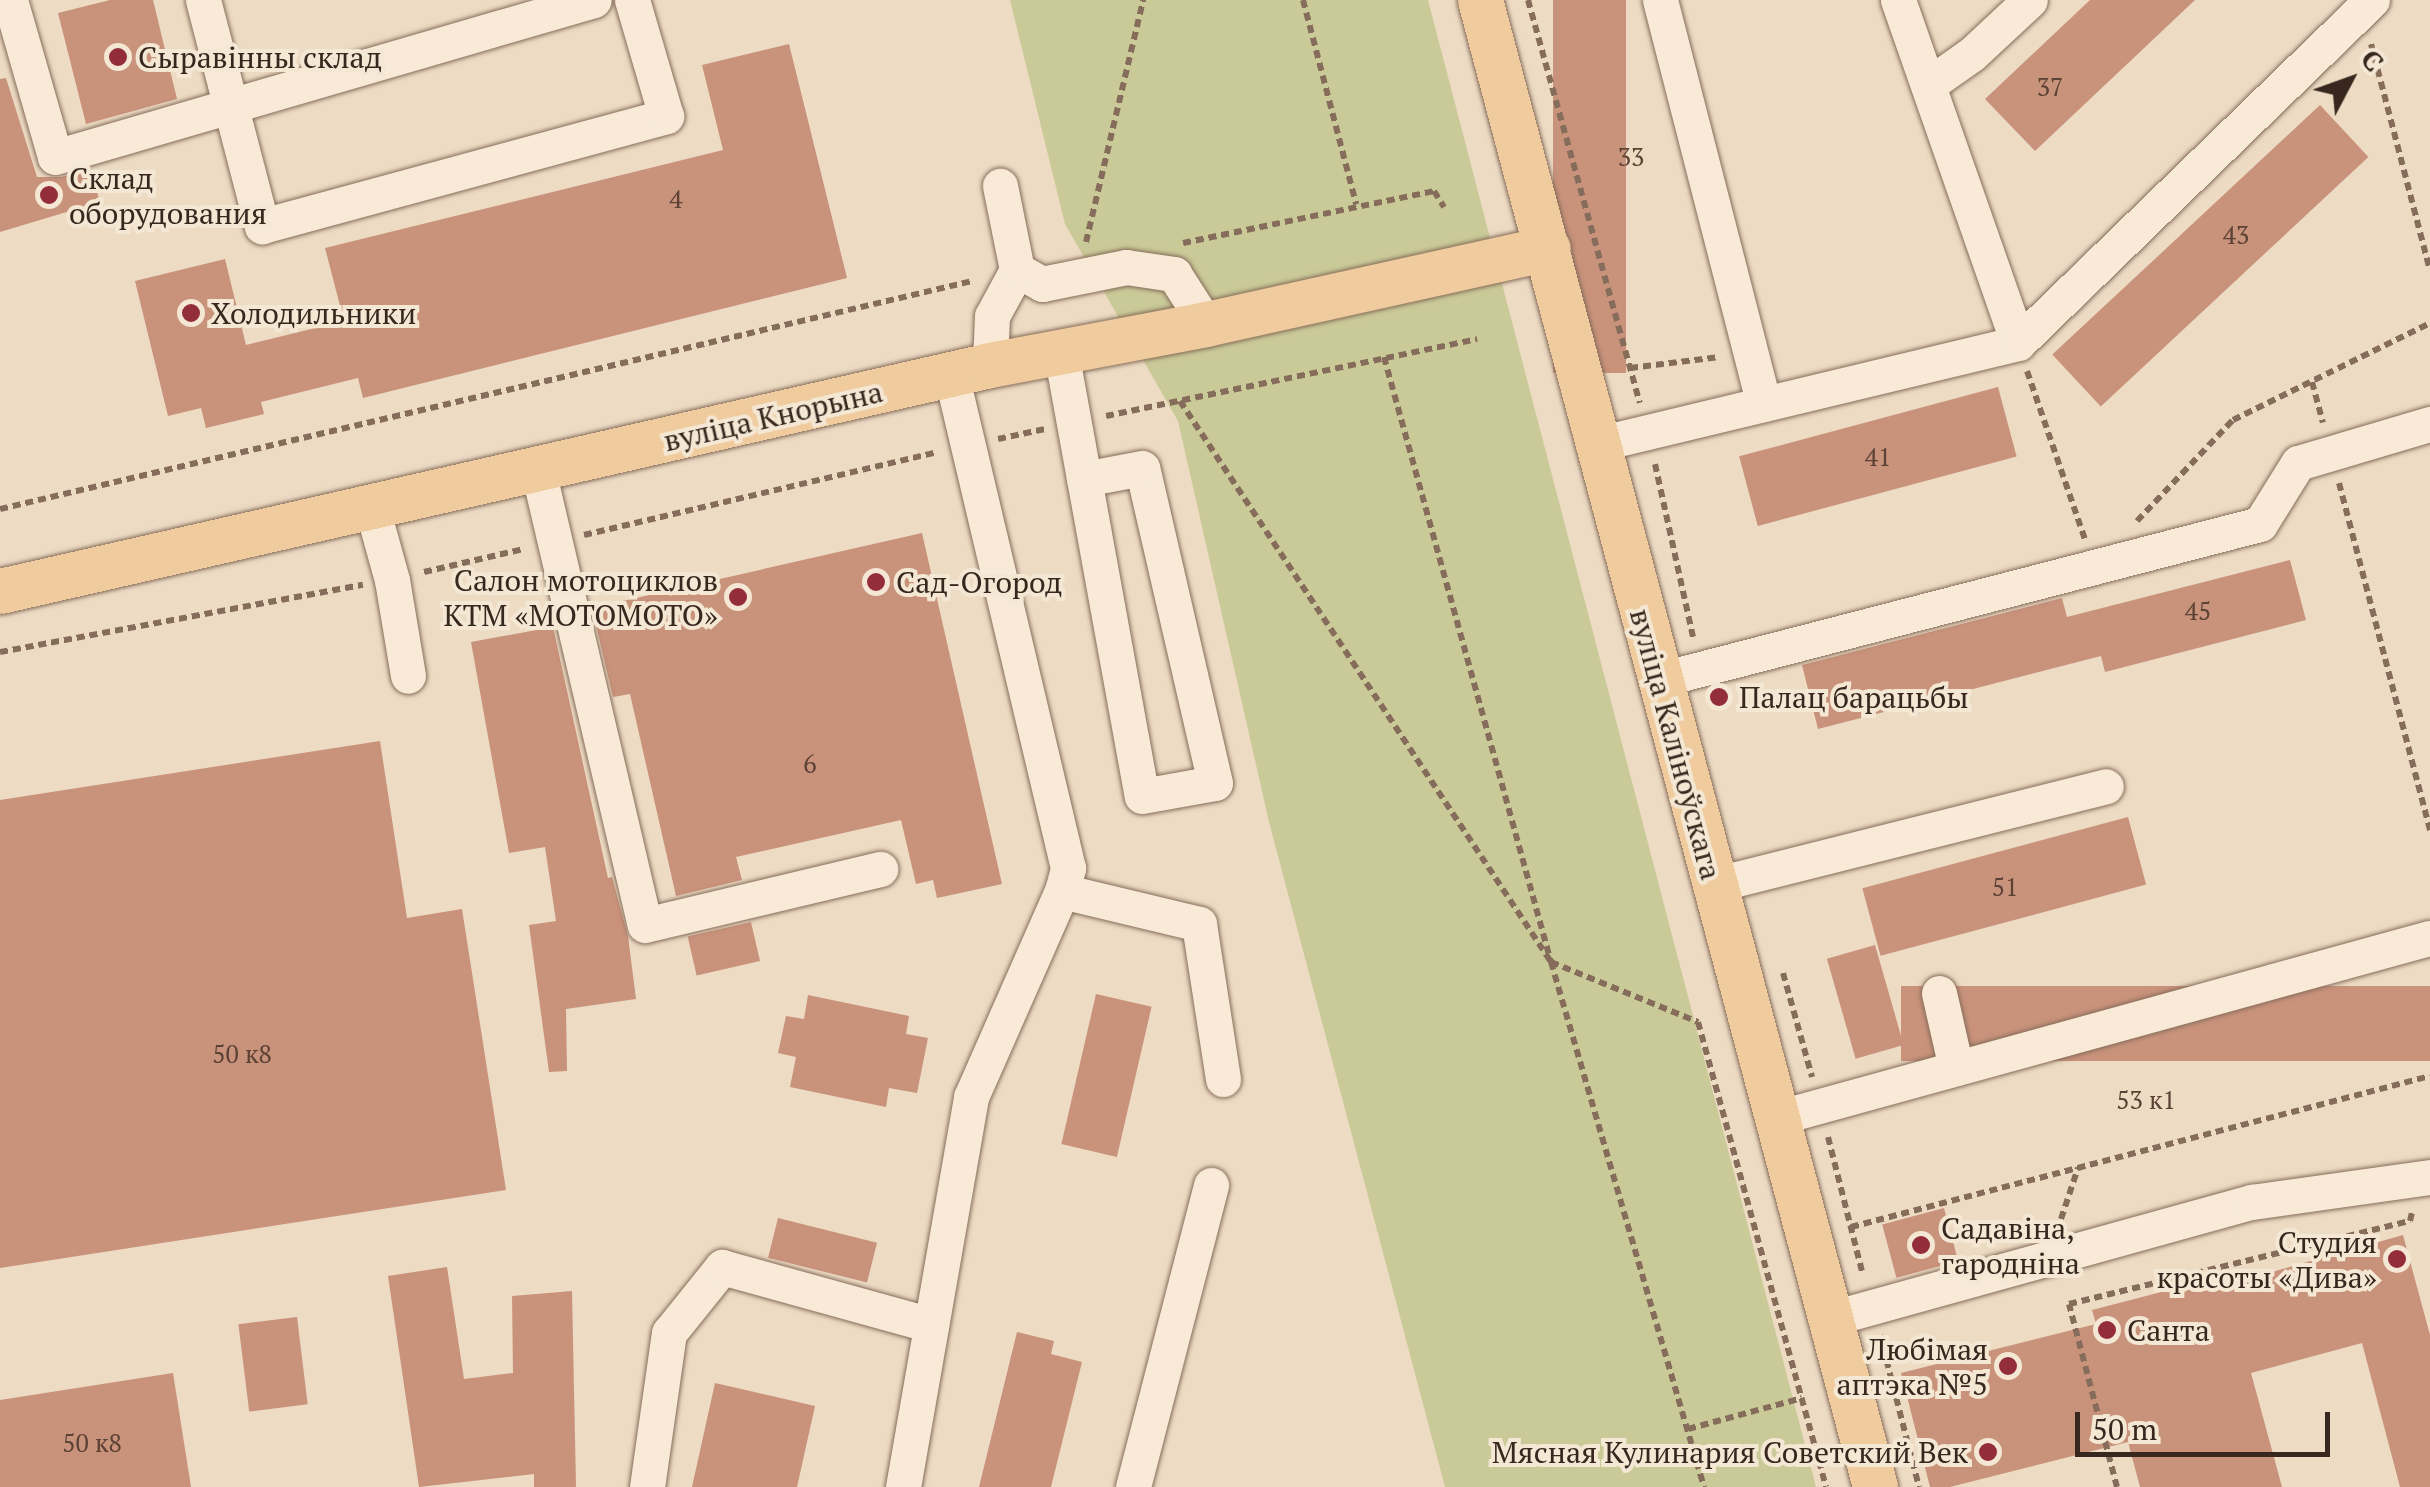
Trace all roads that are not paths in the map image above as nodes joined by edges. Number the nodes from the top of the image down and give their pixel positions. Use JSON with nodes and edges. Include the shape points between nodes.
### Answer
{"nodes":[{"id":1,"x":10,"y":0,"type":"edge"},
{"id":2,"x":204,"y":0,"type":"edge"},
{"id":3,"x":594,"y":0,"type":"edge"},
{"id":4,"x":632,"y":0,"type":"edge"},
{"id":5,"x":1480,"y":0,"type":"edge"},
{"id":6,"x":1660,"y":0,"type":"edge"},
{"id":7,"x":1898,"y":0,"type":"edge"},
{"id":8,"x":2030,"y":0,"type":"edge"},
{"id":9,"x":2367,"y":5,"type":"edge"},
{"id":10,"x":1928,"y":85,"type":"junction"},
{"id":11,"x":230,"y":103,"type":"junction"},
{"id":12,"x":1000,"y":186,"type":"dead end"},
{"id":13,"x":1548,"y":248,"type":"junction"},
{"id":14,"x":1017,"y":270,"type":"junction"},
{"id":15,"x":1206,"y":324,"type":"junction"},
{"id":16,"x":2018,"y":344,"type":"junction"},
{"id":17,"x":1060,"y":352,"type":"junction"},
{"id":18,"x":971,"y":370,"type":"junction"},
{"id":19,"x":1764,"y":404,"type":"junction"},
{"id":20,"x":2430,"y":424,"type":"edge"},
{"id":21,"x":1598,"y":444,"type":"junction"},
{"id":22,"x":538,"y":470,"type":"junction"},
{"id":23,"x":1084,"y":479,"type":"junction"},
{"id":24,"x":372,"y":508,"type":"junction"},
{"id":25,"x":0,"y":592,"type":"edge"},
{"id":26,"x":1679,"y":675,"type":"junction"},
{"id":27,"x":408,"y":676,"type":"dead end"},
{"id":28,"x":2106,"y":786,"type":"dead end"},
{"id":29,"x":880,"y":869,"type":"dead end"},
{"id":30,"x":1713,"y":885,"type":"junction"},
{"id":31,"x":1062,"y":891,"type":"junction"},
{"id":32,"x":2430,"y":938,"type":"edge"},
{"id":33,"x":1938,"y":993,"type":"dead end"},
{"id":34,"x":1956,"y":1068,"type":"junction"},
{"id":35,"x":1223,"y":1079,"type":"dead end"},
{"id":36,"x":1776,"y":1118,"type":"junction"},
{"id":37,"x":2430,"y":1178,"type":"edge"},
{"id":38,"x":1211,"y":1186,"type":"dead end"},
{"id":39,"x":1850,"y":1314,"type":"junction"},
{"id":40,"x":931,"y":1324,"type":"junction"},
{"id":41,"x":647,"y":1487,"type":"edge"},
{"id":42,"x":903,"y":1487,"type":"edge"},
{"id":43,"x":1133,"y":1487,"type":"edge"},
{"id":44,"x":1875,"y":1487,"type":"edge"}],
"edges":[{"from":1,"to":11,"type":"lane","via":[[56,157]]},
{"from":2,"to":11,"type":"lane"},
{"from":3,"to":11,"type":"lane"},
{"from":4,"to":11,"type":"lane","via":[[666,116],[262,226]]},
{"from":5,"to":13,"type":"main road","name":"вуліца Каліноўскага"},
{"from":6,"to":19,"type":"lane"},
{"from":7,"to":10,"type":"lane"},
{"from":8,"to":10,"type":"lane"},
{"from":9,"to":16,"type":"lane"},
{"from":10,"to":16,"type":"lane"},
{"from":12,"to":14,"type":"lane"},
{"from":13,"to":15,"type":"main road","name":"вуліца Кнорына"},
{"from":13,"to":21,"type":"main road","name":"вуліца Каліноўскага"},
{"from":14,"to":15,"type":"lane","via":[[1042,284],[1126,267],[1174,274]]},
{"from":14,"to":18,"type":"lane"},
{"from":15,"to":17,"type":"main road","name":"вуліца Кнорына"},
{"from":16,"to":19,"type":"lane"},
{"from":17,"to":18,"type":"main road","name":"вуліца Кнорына"},
{"from":17,"to":23,"type":"lane"},
{"from":18,"to":22,"type":"main road","name":"вуліца Кнорына"},
{"from":18,"to":31,"type":"lane","via":[[967,445],[1068,868]]},
{"from":19,"to":21,"type":"lane"},
{"from":20,"to":26,"type":"lane","via":[[2298,463],[2260,524]]},
{"from":21,"to":26,"type":"main road","name":"вуліца Каліноўскага"},
{"from":22,"to":24,"type":"main road","name":"вуліца Кнорына"},
{"from":22,"to":29,"type":"lane","via":[[645,925]]},
{"from":23,"to":23,"type":"lane","via":[[1142,796],[1215,784],[1142,468]]},
{"from":24,"to":25,"type":"main road","name":"вуліца Кнорына"},
{"from":24,"to":27,"type":"lane"},
{"from":26,"to":30,"type":"main road","name":"вуліца Каліноўскага"},
{"from":28,"to":30,"type":"lane"},
{"from":30,"to":36,"type":"main road","name":"вуліца Каліноўскага"},
{"from":31,"to":35,"type":"lane","via":[[1199,924]]},
{"from":31,"to":40,"type":"lane","via":[[971,1096]]},
{"from":32,"to":34,"type":"lane"},
{"from":33,"to":34,"type":"lane"},
{"from":34,"to":36,"type":"lane"},
{"from":36,"to":39,"type":"main road","name":"вуліца Каліноўскага"},
{"from":37,"to":39,"type":"lane","via":[[2252,1202]]},
{"from":38,"to":43,"type":"lane"},
{"from":39,"to":44,"type":"main road","name":"вуліца Каліноўскага"},
{"from":40,"to":41,"type":"lane","via":[[722,1267],[669,1333]]},
{"from":40,"to":42,"type":"lane"}]}
